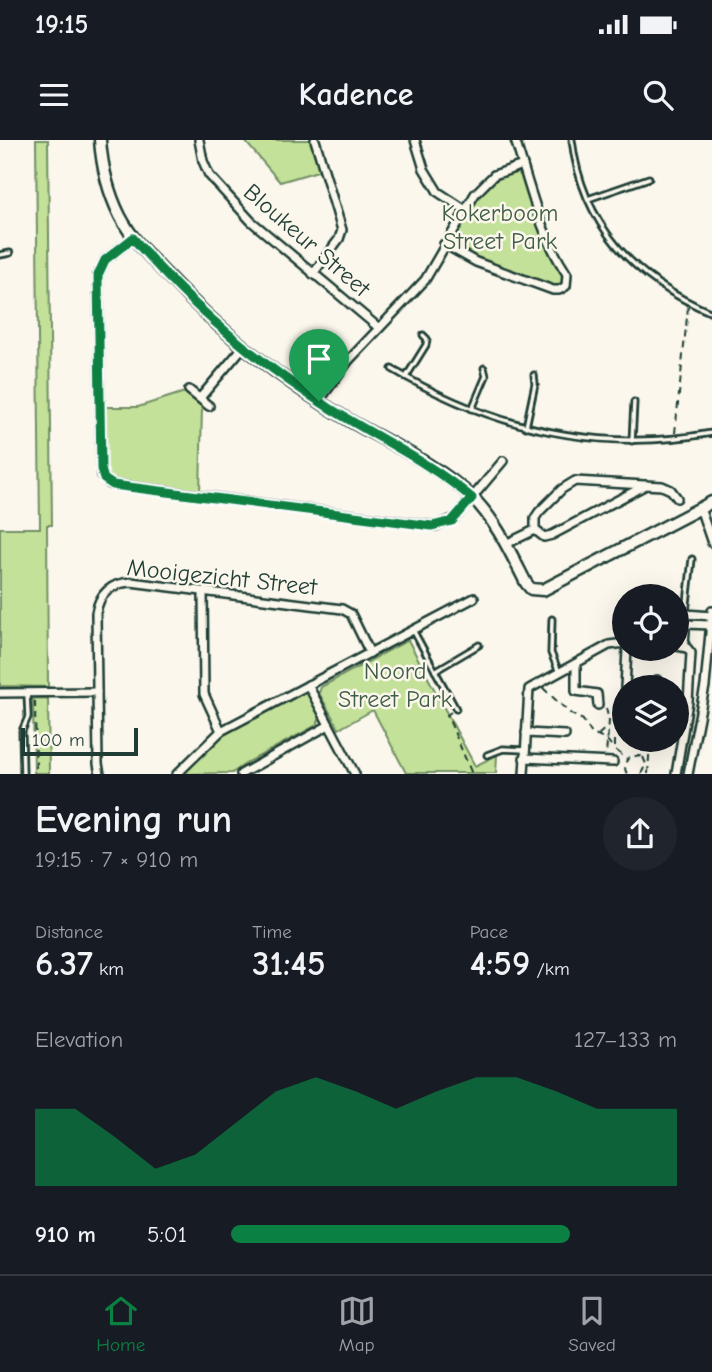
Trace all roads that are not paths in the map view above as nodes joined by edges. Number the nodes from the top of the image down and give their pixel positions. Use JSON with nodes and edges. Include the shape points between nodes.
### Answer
{"nodes":[{"id":1,"x":100,"y":140,"type":"edge"},
{"id":2,"x":198,"y":140,"type":"edge"},
{"id":3,"x":315,"y":140,"type":"edge"},
{"id":4,"x":415,"y":140,"type":"edge"},
{"id":5,"x":515,"y":140,"type":"edge"},
{"id":6,"x":572,"y":140,"type":"edge"},
{"id":7,"x":523,"y":165,"type":"junction"},
{"id":8,"x":649,"y":178,"type":"dead end"},
{"id":9,"x":588,"y":199,"type":"junction"},
{"id":10,"x":464,"y":209,"type":"junction"},
{"id":11,"x":133,"y":238,"type":"junction"},
{"id":12,"x":444,"y":244,"type":"junction"},
{"id":13,"x":10,"y":253,"type":"dead end"},
{"id":14,"x":0,"y":254,"type":"edge"},
{"id":15,"x":313,"y":274,"type":"junction"},
{"id":16,"x":712,"y":313,"type":"edge"},
{"id":17,"x":379,"y":328,"type":"junction"},
{"id":18,"x":423,"y":335,"type":"dead end"},
{"id":19,"x":244,"y":346,"type":"junction"},
{"id":20,"x":484,"y":368,"type":"dead end"},
{"id":21,"x":392,"y":369,"type":"dead end"},
{"id":22,"x":534,"y":375,"type":"dead end"},
{"id":23,"x":406,"y":377,"type":"junction"},
{"id":24,"x":189,"y":390,"type":"dead end"},
{"id":25,"x":200,"y":398,"type":"junction"},
{"id":26,"x":319,"y":401,"type":"junction"},
{"id":27,"x":634,"y":402,"type":"dead end"},
{"id":28,"x":209,"y":406,"type":"dead end"},
{"id":29,"x":472,"y":410,"type":"junction"},
{"id":30,"x":526,"y":427,"type":"junction"},
{"id":31,"x":712,"y":433,"type":"edge"},
{"id":32,"x":632,"y":441,"type":"junction"},
{"id":33,"x":503,"y":461,"type":"dead end"},
{"id":34,"x":646,"y":485,"type":"junction"},
{"id":35,"x":472,"y":498,"type":"junction"},
{"id":36,"x":677,"y":498,"type":"dead end"},
{"id":37,"x":712,"y":502,"type":"edge"},
{"id":38,"x":700,"y":508,"type":"junction"},
{"id":39,"x":535,"y":530,"type":"junction"},
{"id":40,"x":712,"y":543,"type":"edge"},
{"id":41,"x":506,"y":544,"type":"junction"},
{"id":42,"x":692,"y":559,"type":"dead end"},
{"id":43,"x":689,"y":586,"type":"edge"},
{"id":44,"x":203,"y":592,"type":"junction"},
{"id":45,"x":474,"y":598,"type":"dead end"},
{"id":46,"x":712,"y":613,"type":"edge"},
{"id":47,"x":689,"y":614,"type":"edge"},
{"id":48,"x":701,"y":615,"type":"junction"},
{"id":49,"x":552,"y":620,"type":"dead end"},
{"id":50,"x":689,"y":624,"type":"edge"},
{"id":51,"x":700,"y":625,"type":"junction"},
{"id":52,"x":710,"y":625,"type":"edge"},
{"id":53,"x":413,"y":631,"type":"junction"},
{"id":54,"x":479,"y":645,"type":"dead end"},
{"id":55,"x":612,"y":645,"type":"edge"},
{"id":56,"x":689,"y":652,"type":"edge"},
{"id":57,"x":370,"y":653,"type":"junction"},
{"id":58,"x":576,"y":663,"type":"junction"},
{"id":59,"x":435,"y":671,"type":"junction"},
{"id":60,"x":559,"y":672,"type":"junction"},
{"id":61,"x":689,"y":684,"type":"edge"},
{"id":62,"x":308,"y":685,"type":"junction"},
{"id":63,"x":31,"y":692,"type":"junction"},
{"id":64,"x":97,"y":692,"type":"junction"},
{"id":65,"x":0,"y":693,"type":"edge"},
{"id":66,"x":598,"y":702,"type":"road end"},
{"id":67,"x":456,"y":709,"type":"road end"},
{"id":68,"x":330,"y":725,"type":"junction"},
{"id":69,"x":220,"y":731,"type":"junction"},
{"id":70,"x":526,"y":733,"type":"junction"},
{"id":71,"x":565,"y":735,"type":"dead end"},
{"id":72,"x":680,"y":752,"type":"edge"},
{"id":73,"x":525,"y":754,"type":"junction"},
{"id":74,"x":487,"y":755,"type":"dead end"},
{"id":75,"x":609,"y":762,"type":"road end"},
{"id":76,"x":247,"y":772,"type":"edge"},
{"id":77,"x":23,"y":774,"type":"edge"},
{"id":78,"x":100,"y":774,"type":"edge"},
{"id":79,"x":177,"y":774,"type":"edge"},
{"id":80,"x":355,"y":774,"type":"edge"},
{"id":81,"x":524,"y":774,"type":"edge"},
{"id":82,"x":676,"y":774,"type":"edge"},
{"id":83,"x":688,"y":774,"type":"edge"}],
"edges":[{"from":1,"to":11,"type":"street","via":[[110,192]]},
{"from":2,"to":15,"type":"street","name":"Bloukeur Street","via":[[214,181],[263,234]]},
{"from":3,"to":15,"type":"street","via":[[342,230]]},
{"from":4,"to":10,"type":"street","via":[[438,192]]},
{"from":5,"to":7,"type":"street"},
{"from":6,"to":9,"type":"lane"},
{"from":7,"to":10,"type":"street","via":[[494,175]]},
{"from":7,"to":12,"type":"street","via":[[544,233],[567,274],[564,288],[553,290],[476,262]]},
{"from":8,"to":9,"type":"lane"},
{"from":9,"to":16,"type":"lane","via":[[624,255],[655,283]]},
{"from":10,"to":12,"type":"street"},
{"from":11,"to":19,"type":"street","via":[[194,304]]},
{"from":11,"to":35,"type":"street","via":[[105,260],[98,275],[101,469],[106,481],[432,526],[452,521]]},
{"from":12,"to":17,"type":"street","via":[[425,280]]},
{"from":13,"to":14,"type":"lane"},
{"from":15,"to":17,"type":"street","name":"Bloukeur Street"},
{"from":17,"to":26,"type":"street"},
{"from":18,"to":23,"type":"lane","via":[[426,345]]},
{"from":19,"to":25,"type":"street"},
{"from":19,"to":26,"type":"street"},
{"from":20,"to":29,"type":"lane","via":[[486,376]]},
{"from":21,"to":23,"type":"lane"},
{"from":22,"to":30,"type":"lane"},
{"from":23,"to":29,"type":"lane"},
{"from":24,"to":25,"type":"street"},
{"from":25,"to":28,"type":"street"},
{"from":26,"to":35,"type":"street","via":[[411,454]]},
{"from":27,"to":32,"type":"lane"},
{"from":29,"to":30,"type":"lane"},
{"from":30,"to":32,"type":"lane"},
{"from":31,"to":32,"type":"lane"},
{"from":33,"to":35,"type":"street"},
{"from":34,"to":36,"type":"street","via":[[668,487]]},
{"from":34,"to":39,"type":"street","via":[[552,535],[544,537]]},
{"from":34,"to":39,"type":"street","via":[[568,484],[539,512]]},
{"from":35,"to":41,"type":"street"},
{"from":37,"to":38,"type":"street"},
{"from":38,"to":40,"type":"street"},
{"from":38,"to":41,"type":"street","via":[[543,590],[526,583]]},
{"from":39,"to":41,"type":"street"},
{"from":42,"to":43,"type":"lane"},
{"from":44,"to":57,"type":"street","name":"Mooigezicht Street","via":[[347,611]]},
{"from":44,"to":64,"type":"street","name":"Mooigezicht Street","via":[[131,582],[106,591],[96,613]]},
{"from":44,"to":69,"type":"street","via":[[204,694]]},
{"from":45,"to":53,"type":"street"},
{"from":46,"to":48,"type":"street"},
{"from":46,"to":52,"type":"street"},
{"from":47,"to":48,"type":"street"},
{"from":48,"to":51,"type":"street"},
{"from":49,"to":60,"type":"lane","via":[[551,653]]},
{"from":50,"to":51,"type":"street"},
{"from":51,"to":52,"type":"street"},
{"from":52,"to":83,"type":"street","via":[[705,686]]},
{"from":53,"to":57,"type":"street"},
{"from":53,"to":59,"type":"lane"},
{"from":54,"to":59,"type":"lane"},
{"from":55,"to":58,"type":"street"},
{"from":56,"to":61,"type":"street"},
{"from":57,"to":62,"type":"street"},
{"from":58,"to":60,"type":"street"},
{"from":58,"to":66,"type":"street","via":[[576,691],[597,694]]},
{"from":59,"to":67,"type":"lane"},
{"from":60,"to":70,"type":"street","via":[[528,692]]},
{"from":62,"to":68,"type":"street"},
{"from":62,"to":69,"type":"street"},
{"from":63,"to":64,"type":"street"},
{"from":63,"to":65,"type":"street"},
{"from":63,"to":77,"type":"lane","via":[[22,731]]},
{"from":64,"to":78,"type":"street","name":"Mooigezicht Street"},
{"from":68,"to":76,"type":"street"},
{"from":68,"to":80,"type":"street"},
{"from":69,"to":79,"type":"street"},
{"from":70,"to":71,"type":"street"},
{"from":70,"to":73,"type":"street"},
{"from":72,"to":82,"type":"street"},
{"from":73,"to":74,"type":"lane","via":[[503,749]]},
{"from":73,"to":75,"type":"street"},
{"from":73,"to":81,"type":"street"}]}
